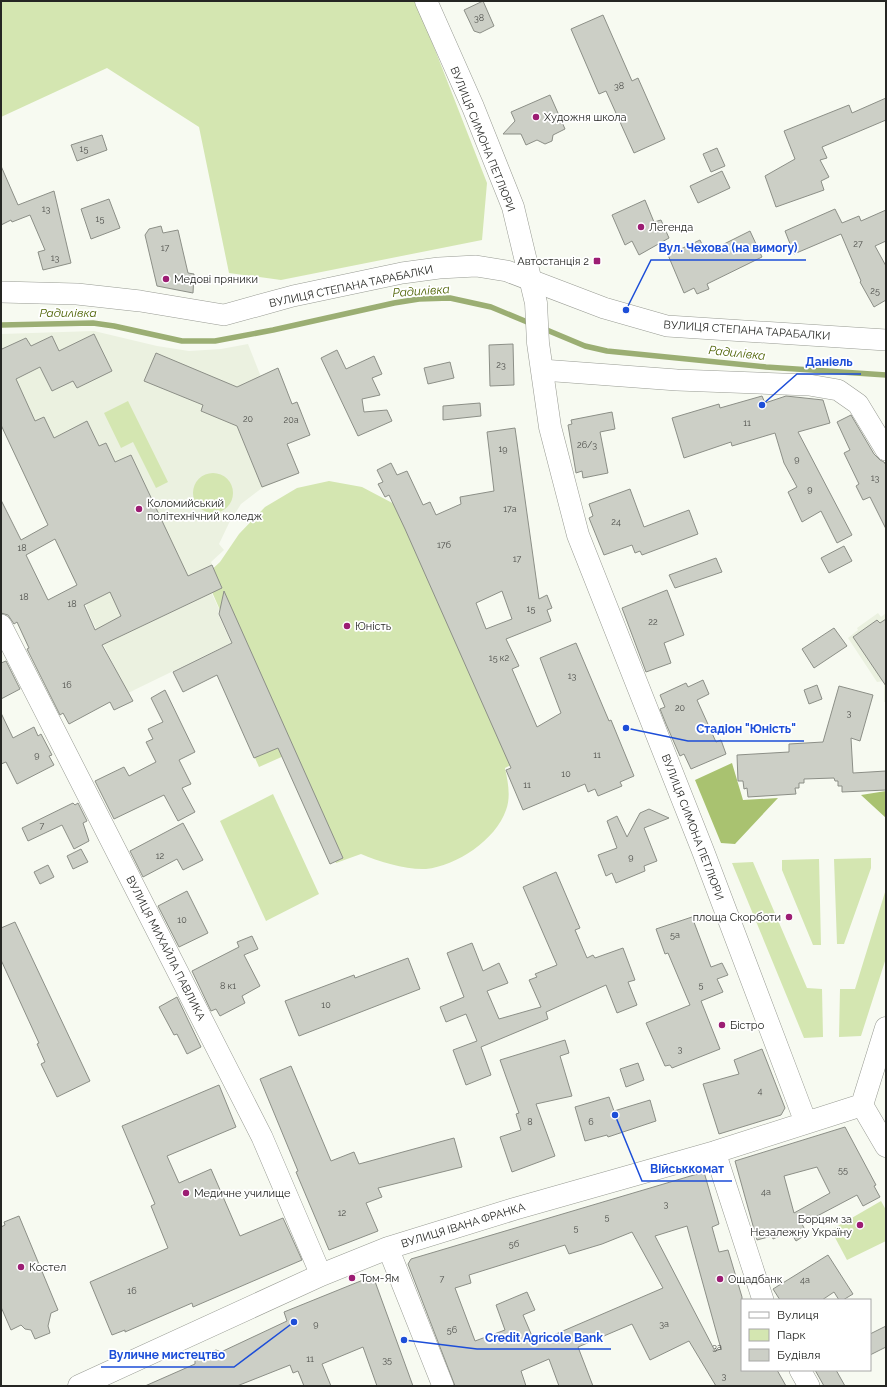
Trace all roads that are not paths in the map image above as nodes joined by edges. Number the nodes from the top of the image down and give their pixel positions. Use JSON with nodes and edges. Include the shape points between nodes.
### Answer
{"nodes":[{"id":1,"x":426,"y":1,"type":"edge"},
{"id":2,"x":528,"y":278,"type":"junction"},
{"id":3,"x":1,"y":292,"type":"edge"},
{"id":4,"x":886,"y":340,"type":"edge"},
{"id":5,"x":542,"y":370,"type":"junction"},
{"id":6,"x":886,"y":450,"type":"edge"},
{"id":7,"x":1,"y":625,"type":"edge"},
{"id":8,"x":886,"y":1028,"type":"edge"},
{"id":9,"x":862,"y":1105,"type":"junction"},
{"id":10,"x":806,"y":1123,"type":"junction"},
{"id":11,"x":886,"y":1146,"type":"edge"},
{"id":12,"x":715,"y":1152,"type":"junction"},
{"id":13,"x":388,"y":1248,"type":"junction"},
{"id":14,"x":321,"y":1275,"type":"junction"},
{"id":15,"x":763,"y":1299,"type":"edge"},
{"id":16,"x":801,"y":1371,"type":"edge"},
{"id":17,"x":78,"y":1386,"type":"edge"},
{"id":18,"x":443,"y":1386,"type":"edge"},
{"id":19,"x":809,"y":1386,"type":"edge"}],
"edges":[{"from":1,"to":2,"type":"street","name":"ВУЛИЦЯ СИМОНА ПЕТЛЮРИ","via":[[473,107],[513,207]]},
{"from":2,"to":3,"type":"street","name":"ВУЛИЦЯ СТЕПАНА ТАРАБАЛКИ","via":[[489,267],[439,268],[402,273],[294,296],[224,315],[117,298]]},
{"from":2,"to":4,"type":"street","name":"ВУЛИЦЯ СТЕПАНА ТАРАБАЛКИ","via":[[604,308],[668,326]]},
{"from":2,"to":5,"type":"street","name":"ВУЛИЦЯ СИМОНА ПЕТЛЮРИ","via":[[536,303]]},
{"from":5,"to":6,"type":"street","via":[[677,380],[809,385],[838,390],[858,404]]},
{"from":5,"to":10,"type":"street","name":"ВУЛИЦЯ СИМОНА ПЕТЛЮРИ","via":[[550,428],[578,535],[703,851]]},
{"from":7,"to":14,"type":"street","name":"ВУЛИЦЯ МИХАЙЛА ПАВЛИКА","via":[[262,1137]]},
{"from":8,"to":9,"type":"street"},
{"from":9,"to":10,"type":"street","name":"ВУЛИЦЯ ІВАНА ФРАНКА"},
{"from":9,"to":11,"type":"street"},
{"from":10,"to":12,"type":"street","name":"ВУЛИЦЯ ІВАНА ФРАНКА"},
{"from":12,"to":13,"type":"street","name":"ВУЛИЦЯ ІВАНА ФРАНКА"},
{"from":12,"to":15,"type":"street"},
{"from":13,"to":14,"type":"street","name":"ВУЛИЦЯ ІВАНА ФРАНКА"},
{"from":13,"to":18,"type":"street"},
{"from":14,"to":17,"type":"street","name":"ВУЛИЦЯ ІВАНА ФРАНКА"},
{"from":16,"to":19,"type":"street"}]}
